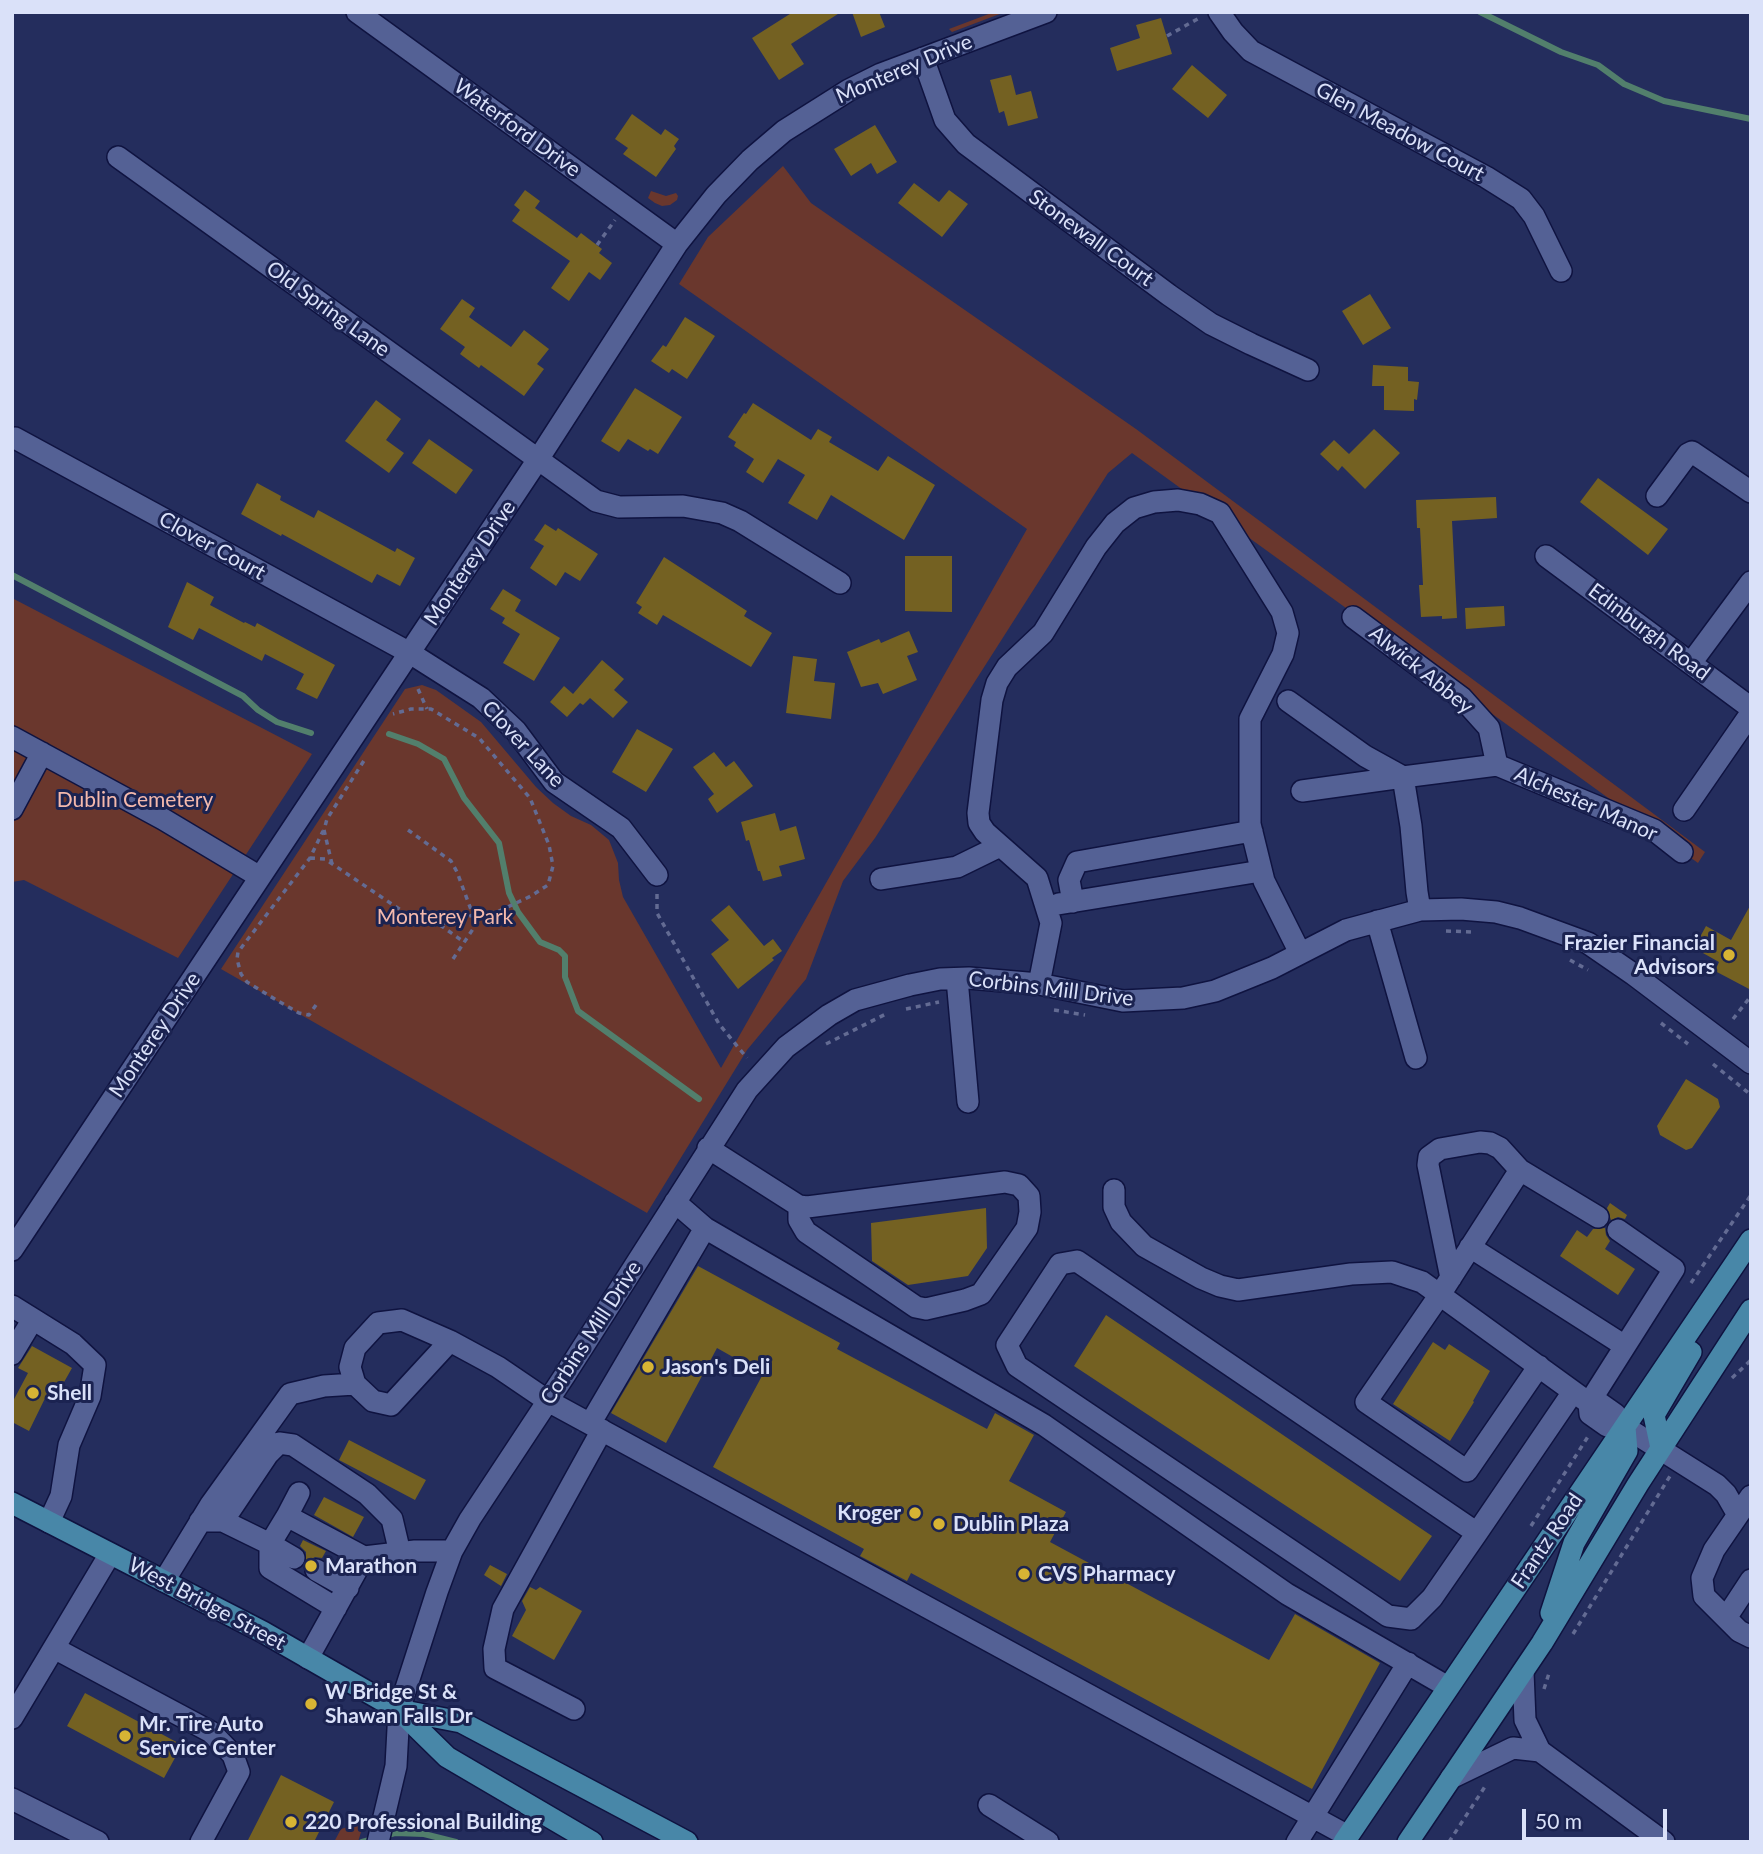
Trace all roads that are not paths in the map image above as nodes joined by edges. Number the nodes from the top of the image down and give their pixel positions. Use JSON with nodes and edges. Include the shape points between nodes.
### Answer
{"nodes":[{"id":1,"x":357,"y":12,"type":"edge"},
{"id":2,"x":1046,"y":12,"type":"edge"},
{"id":3,"x":1219,"y":12,"type":"edge"},
{"id":4,"x":923,"y":58,"type":"junction"},
{"id":5,"x":118,"y":157,"type":"dead end"},
{"id":6,"x":677,"y":244,"type":"junction"},
{"id":7,"x":1561,"y":271,"type":"dead end"},
{"id":8,"x":1308,"y":370,"type":"dead end"},
{"id":9,"x":15,"y":438,"type":"dead end"},
{"id":10,"x":537,"y":461,"type":"junction"},
{"id":11,"x":1751,"y":492,"type":"edge"},
{"id":12,"x":1657,"y":496,"type":"dead end"},
{"id":13,"x":1546,"y":556,"type":"dead end"},
{"id":14,"x":1751,"y":582,"type":"edge"},
{"id":15,"x":839,"y":583,"type":"dead end"},
{"id":16,"x":1353,"y":617,"type":"dead end"},
{"id":17,"x":410,"y":653,"type":"junction"},
{"id":18,"x":1691,"y":663,"type":"junction"},
{"id":19,"x":1288,"y":701,"type":"dead end"},
{"id":20,"x":1751,"y":710,"type":"edge"},
{"id":21,"x":12,"y":737,"type":"edge"},
{"id":22,"x":42,"y":753,"type":"junction"},
{"id":23,"x":1497,"y":765,"type":"junction"},
{"id":24,"x":1403,"y":777,"type":"junction"},
{"id":25,"x":1303,"y":791,"type":"dead end"},
{"id":26,"x":12,"y":809,"type":"edge"},
{"id":27,"x":1684,"y":810,"type":"dead end"},
{"id":28,"x":1252,"y":831,"type":"junction"},
{"id":29,"x":1000,"y":846,"type":"junction"},
{"id":30,"x":1682,"y":852,"type":"dead end"},
{"id":31,"x":1261,"y":871,"type":"junction"},
{"id":32,"x":657,"y":875,"type":"road end"},
{"id":33,"x":260,"y":877,"type":"junction"},
{"id":34,"x":881,"y":879,"type":"dead end"},
{"id":35,"x":1073,"y":902,"type":"junction"},
{"id":36,"x":1046,"y":906,"type":"junction"},
{"id":37,"x":1420,"y":910,"type":"junction"},
{"id":38,"x":1377,"y":922,"type":"junction"},
{"id":39,"x":1300,"y":953,"type":"junction"},
{"id":40,"x":957,"y":979,"type":"junction"},
{"id":41,"x":1039,"y":984,"type":"junction"},
{"id":42,"x":1416,"y":1058,"type":"dead end"},
{"id":43,"x":1751,"y":1063,"type":"edge"},
{"id":44,"x":968,"y":1101,"type":"dead end"},
{"id":45,"x":708,"y":1148,"type":"junction"},
{"id":46,"x":1520,"y":1170,"type":"junction"},
{"id":47,"x":1114,"y":1190,"type":"dead end"},
{"id":48,"x":675,"y":1202,"type":"junction"},
{"id":49,"x":799,"y":1206,"type":"junction"},
{"id":50,"x":1598,"y":1217,"type":"dead end"},
{"id":51,"x":705,"y":1228,"type":"junction"},
{"id":52,"x":1618,"y":1230,"type":"dead end"},
{"id":53,"x":1749,"y":1243,"type":"edge"},
{"id":54,"x":1470,"y":1247,"type":"junction"},
{"id":55,"x":12,"y":1250,"type":"edge"},
{"id":56,"x":1446,"y":1286,"type":"junction"},
{"id":57,"x":12,"y":1306,"type":"edge"},
{"id":58,"x":1750,"y":1310,"type":"edge"},
{"id":59,"x":33,"y":1319,"type":"junction"},
{"id":60,"x":450,"y":1341,"type":"junction"},
{"id":61,"x":1625,"y":1346,"type":"junction"},
{"id":62,"x":12,"y":1354,"type":"edge"},
{"id":63,"x":1539,"y":1366,"type":"junction"},
{"id":64,"x":355,"y":1384,"type":"junction"},
{"id":65,"x":1581,"y":1398,"type":"junction"},
{"id":66,"x":548,"y":1401,"type":"junction"},
{"id":67,"x":596,"y":1427,"type":"junction"},
{"id":68,"x":1625,"y":1427,"type":"junction"},
{"id":69,"x":1661,"y":1448,"type":"junction"},
{"id":70,"x":299,"y":1493,"type":"dead end"},
{"id":71,"x":1751,"y":1496,"type":"edge"},
{"id":72,"x":12,"y":1503,"type":"edge"},
{"id":73,"x":1738,"y":1515,"type":"junction"},
{"id":74,"x":287,"y":1516,"type":"junction"},
{"id":75,"x":200,"y":1521,"type":"junction"},
{"id":76,"x":223,"y":1521,"type":"junction"},
{"id":77,"x":48,"y":1522,"type":"junction"},
{"id":78,"x":1477,"y":1533,"type":"junction"},
{"id":79,"x":270,"y":1544,"type":"junction"},
{"id":80,"x":452,"y":1550,"type":"junction"},
{"id":81,"x":110,"y":1553,"type":"junction"},
{"id":82,"x":401,"y":1553,"type":"junction"},
{"id":83,"x":364,"y":1557,"type":"junction"},
{"id":84,"x":294,"y":1558,"type":"dead end"},
{"id":85,"x":316,"y":1570,"type":"dead end"},
{"id":86,"x":1751,"y":1580,"type":"edge"},
{"id":87,"x":164,"y":1581,"type":"junction"},
{"id":88,"x":348,"y":1588,"type":"junction"},
{"id":89,"x":336,"y":1608,"type":"junction"},
{"id":90,"x":1726,"y":1618,"type":"junction"},
{"id":91,"x":1751,"y":1637,"type":"edge"},
{"id":92,"x":1542,"y":1643,"type":"junction"},
{"id":93,"x":54,"y":1648,"type":"junction"},
{"id":94,"x":308,"y":1658,"type":"junction"},
{"id":95,"x":1408,"y":1663,"type":"junction"},
{"id":96,"x":1522,"y":1672,"type":"junction"},
{"id":97,"x":22,"y":1684,"type":"edge"},
{"id":98,"x":1448,"y":1688,"type":"junction"},
{"id":99,"x":574,"y":1709,"type":"dead end"},
{"id":100,"x":399,"y":1710,"type":"junction"},
{"id":101,"x":12,"y":1718,"type":"edge"},
{"id":102,"x":1539,"y":1751,"type":"junction"},
{"id":103,"x":1451,"y":1778,"type":"junction"},
{"id":104,"x":12,"y":1798,"type":"edge"},
{"id":105,"x":989,"y":1805,"type":"dead end"},
{"id":106,"x":1312,"y":1817,"type":"junction"},
{"id":107,"x":1346,"y":1839,"type":"edge"},
{"id":108,"x":98,"y":1842,"type":"edge"},
{"id":109,"x":201,"y":1842,"type":"edge"},
{"id":110,"x":378,"y":1842,"type":"edge"},
{"id":111,"x":592,"y":1842,"type":"edge"},
{"id":112,"x":687,"y":1842,"type":"edge"},
{"id":113,"x":1048,"y":1842,"type":"edge"},
{"id":114,"x":1297,"y":1842,"type":"edge"},
{"id":115,"x":1408,"y":1842,"type":"edge"},
{"id":116,"x":1664,"y":1842,"type":"edge"}],
"edges":[{"from":1,"to":6,"type":"street","name":"Waterford Drive"},
{"from":2,"to":4,"type":"street","name":"Monterey Drive"},
{"from":3,"to":7,"type":"street","name":"Glen Meadow Court","via":[[1251,51],[1521,199]]},
{"from":4,"to":6,"type":"street","name":"Monterey Drive","via":[[849,90],[784,131],[716,195]]},
{"from":4,"to":8,"type":"street","name":"Stonewall Court","via":[[946,120],[966,144],[1211,324]]},
{"from":5,"to":10,"type":"street","name":"Old Spring Lane"},
{"from":6,"to":10,"type":"street","name":"Monterey Drive"},
{"from":9,"to":17,"type":"street","name":"Clover Court"},
{"from":10,"to":15,"type":"street","name":"Old Spring Lane","via":[[608,506],[683,506],[722,513]]},
{"from":10,"to":17,"type":"street","name":"Monterey Drive"},
{"from":11,"to":12,"type":"street","via":[[1692,452]]},
{"from":13,"to":18,"type":"street","name":"Edinburgh Road"},
{"from":14,"to":18,"type":"street"},
{"from":16,"to":23,"type":"street","name":"Alwick Abbey","via":[[1462,698],[1489,729]]},
{"from":17,"to":32,"type":"street","name":"Clover Lane","via":[[501,715],[554,782],[621,828]]},
{"from":17,"to":33,"type":"street","name":"Monterey Drive"},
{"from":18,"to":20,"type":"street","name":"Edinburgh Road"},
{"from":19,"to":24,"type":"street"},
{"from":20,"to":27,"type":"street"},
{"from":21,"to":22,"type":"street"},
{"from":22,"to":26,"type":"street"},
{"from":22,"to":33,"type":"street"},
{"from":23,"to":24,"type":"street","name":"Alchester Manor"},
{"from":23,"to":30,"type":"street","name":"Alchester Manor","via":[[1654,830]]},
{"from":24,"to":25,"type":"street","name":"Alchester Manor"},
{"from":24,"to":37,"type":"street"},
{"from":28,"to":29,"type":"street","via":[[1250,719],[1283,654],[1288,633],[1282,612],[1220,513],[1200,504],[1166,501],[1134,508],[1115,523],[1043,633],[997,683],[978,813],[985,832]]},
{"from":28,"to":31,"type":"street"},
{"from":28,"to":35,"type":"street","via":[[1077,862],[1069,880]]},
{"from":29,"to":34,"type":"street","via":[[957,867]]},
{"from":29,"to":36,"type":"street","via":[[1037,878]]},
{"from":31,"to":35,"type":"street"},
{"from":31,"to":39,"type":"street"},
{"from":33,"to":55,"type":"street","name":"Monterey Drive"},
{"from":35,"to":36,"type":"street"},
{"from":36,"to":41,"type":"street","via":[[1051,923]]},
{"from":37,"to":38,"type":"street","name":"Corbins Mill Drive"},
{"from":37,"to":43,"type":"street","name":"Corbins Mill Drive","via":[[1496,912],[1588,943]]},
{"from":38,"to":39,"type":"street","name":"Corbins Mill Drive","via":[[1346,930]]},
{"from":38,"to":42,"type":"street"},
{"from":39,"to":41,"type":"street","name":"Corbins Mill Drive","via":[[1215,991],[1183,998],[1123,1001]]},
{"from":40,"to":41,"type":"street","name":"Corbins Mill Drive"},
{"from":40,"to":44,"type":"street"},
{"from":40,"to":45,"type":"street","name":"Corbins Mill Drive","via":[[910,985],[855,1000],[829,1015],[786,1047],[747,1090]]},
{"from":45,"to":48,"type":"street","name":"Corbins Mill Drive"},
{"from":45,"to":49,"type":"street"},
{"from":46,"to":50,"type":"street"},
{"from":46,"to":54,"type":"street"},
{"from":46,"to":56,"type":"street","via":[[1490,1143],[1440,1149],[1429,1157]]},
{"from":47,"to":56,"type":"street","via":[[1114,1207],[1121,1222],[1144,1246],[1220,1286],[1238,1290],[1392,1272]]},
{"from":48,"to":51,"type":"street"},
{"from":48,"to":66,"type":"street","name":"Corbins Mill Drive"},
{"from":49,"to":49,"type":"street","via":[[1005,1182],[1019,1185],[1029,1196],[1030,1212],[1027,1228],[981,1294],[926,1310],[806,1232],[799,1220]]},
{"from":51,"to":67,"type":"street"},
{"from":51,"to":95,"type":"street","via":[[1044,1425],[1287,1594]]},
{"from":52,"to":61,"type":"street","via":[[1674,1269]]},
{"from":53,"to":68,"type":"main road","name":"Frantz Road"},
{"from":53,"to":69,"type":"main road","via":[[1727,1293],[1654,1415]]},
{"from":54,"to":56,"type":"street"},
{"from":54,"to":61,"type":"street"},
{"from":56,"to":63,"type":"street"},
{"from":56,"to":63,"type":"street","via":[[1366,1402],[1467,1471]]},
{"from":57,"to":59,"type":"street"},
{"from":58,"to":69,"type":"main road"},
{"from":59,"to":62,"type":"street"},
{"from":59,"to":77,"type":"street","via":[[73,1344],[94,1365],[90,1396],[69,1445],[61,1496]]},
{"from":60,"to":64,"type":"street","via":[[391,1405],[373,1401]]},
{"from":60,"to":64,"type":"street","via":[[402,1320],[378,1323],[355,1348],[350,1367]]},
{"from":60,"to":66,"type":"street"},
{"from":61,"to":65,"type":"street"},
{"from":63,"to":65,"type":"street"},
{"from":64,"to":75,"type":"street","via":[[290,1394]]},
{"from":65,"to":68,"type":"street","via":[[1598,1402]]},
{"from":65,"to":78,"type":"street"},
{"from":66,"to":67,"type":"street"},
{"from":66,"to":80,"type":"street","name":"Corbins Mill Drive"},
{"from":67,"to":99,"type":"street","via":[[503,1609],[494,1649],[495,1668]]},
{"from":67,"to":106,"type":"street"},
{"from":68,"to":69,"type":"street"},
{"from":68,"to":92,"type":"main road","via":[[1627,1451],[1574,1544]]},
{"from":68,"to":98,"type":"main road","name":"Frantz Road"},
{"from":69,"to":73,"type":"street","via":[[1717,1485]]},
{"from":69,"to":92,"type":"main road"},
{"from":70,"to":74,"type":"street"},
{"from":71,"to":73,"type":"street"},
{"from":72,"to":77,"type":"main road","name":"West Bridge Street"},
{"from":73,"to":90,"type":"street","via":[[1702,1578],[1704,1595]]},
{"from":74,"to":79,"type":"street"},
{"from":74,"to":83,"type":"street"},
{"from":75,"to":76,"type":"street"},
{"from":75,"to":87,"type":"street"},
{"from":76,"to":79,"type":"street"},
{"from":76,"to":82,"type":"street","via":[[268,1454],[279,1443],[293,1445],[375,1502],[392,1520]]},
{"from":77,"to":81,"type":"main road","name":"West Bridge Street"},
{"from":78,"to":78,"type":"street","via":[[1432,1598],[1411,1619],[1388,1616],[1017,1366],[1007,1345],[1060,1264],[1077,1261]]},
{"from":79,"to":84,"type":"street"},
{"from":79,"to":89,"type":"street","via":[[270,1568]]},
{"from":80,"to":82,"type":"street"},
{"from":80,"to":100,"type":"street","name":"Corbins Mill Drive"},
{"from":81,"to":87,"type":"main road","name":"West Bridge Street"},
{"from":81,"to":93,"type":"street"},
{"from":82,"to":83,"type":"street"},
{"from":83,"to":88,"type":"street"},
{"from":85,"to":88,"type":"street"},
{"from":86,"to":90,"type":"street"},
{"from":87,"to":94,"type":"main road","name":"West Bridge Street"},
{"from":88,"to":89,"type":"street"},
{"from":89,"to":94,"type":"street"},
{"from":90,"to":91,"type":"street"},
{"from":92,"to":96,"type":"main road"},
{"from":93,"to":97,"type":"street"},
{"from":93,"to":109,"type":"street","via":[[211,1732],[233,1755],[239,1772]]},
{"from":94,"to":100,"type":"main road","name":"West Bridge Street"},
{"from":95,"to":98,"type":"street"},
{"from":95,"to":106,"type":"street"},
{"from":96,"to":102,"type":"street","via":[[1525,1720]]},
{"from":96,"to":103,"type":"main road"},
{"from":97,"to":101,"type":"street"},
{"from":98,"to":107,"type":"main road","name":"Frantz Road"},
{"from":100,"to":110,"type":"street","name":"Corbins Mill Drive","via":[[396,1766]]},
{"from":100,"to":111,"type":"main road","name":"West Bridge Street","via":[[447,1757]]},
{"from":100,"to":112,"type":"main road","name":"West Bridge Street","via":[[461,1722]]},
{"from":102,"to":103,"type":"street","via":[[1513,1748]]},
{"from":102,"to":116,"type":"street"},
{"from":103,"to":115,"type":"main road"},
{"from":104,"to":108,"type":"street"},
{"from":105,"to":113,"type":"street"},
{"from":106,"to":107,"type":"street"},
{"from":106,"to":114,"type":"street"}]}
